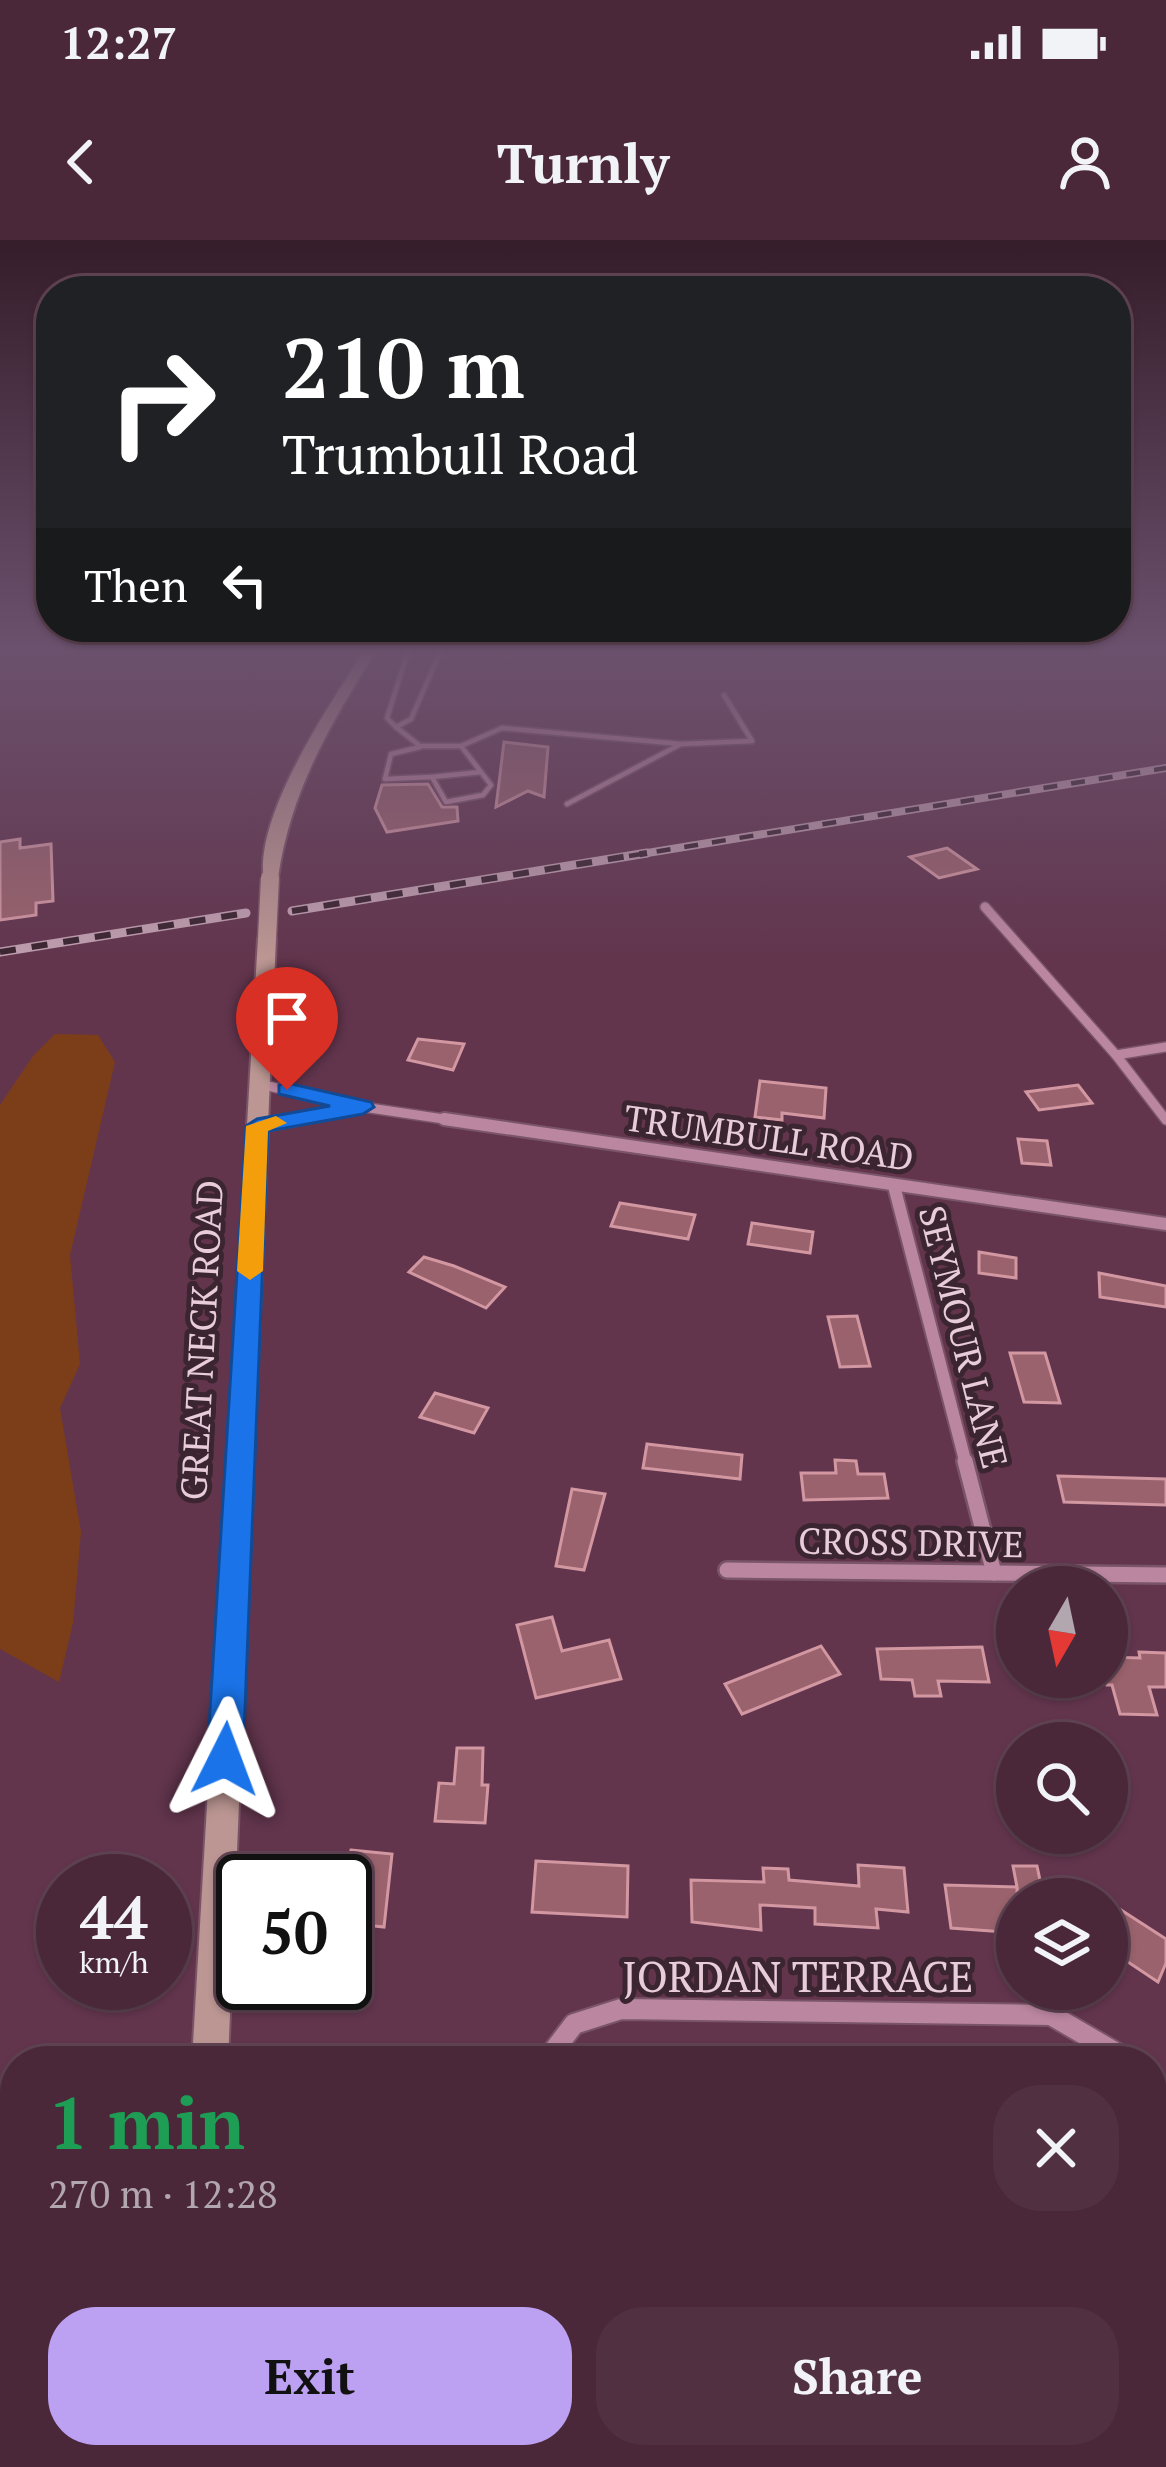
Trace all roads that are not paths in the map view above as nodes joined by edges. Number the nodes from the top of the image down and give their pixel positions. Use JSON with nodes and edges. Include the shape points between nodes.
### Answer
{"nodes":[{"id":1,"x":309,"y":752,"type":"edge"},
{"id":2,"x":399,"y":752,"type":"edge"},
{"id":3,"x":466,"y":752,"type":"edge"},
{"id":4,"x":666,"y":752,"type":"edge"},
{"id":5,"x":482,"y":772,"type":"junction"},
{"id":6,"x":432,"y":777,"type":"junction"},
{"id":7,"x":567,"y":804,"type":"dead end"},
{"id":8,"x":985,"y":908,"type":"dead end"},
{"id":9,"x":1166,"y":1047,"type":"edge"},
{"id":10,"x":1116,"y":1054,"type":"junction"},
{"id":11,"x":259,"y":1084,"type":"junction"},
{"id":12,"x":363,"y":1107,"type":"junction"},
{"id":13,"x":1166,"y":1120,"type":"edge"},
{"id":14,"x":257,"y":1126,"type":"junction"},
{"id":15,"x":894,"y":1186,"type":"junction"},
{"id":16,"x":1166,"y":1224,"type":"edge"},
{"id":17,"x":727,"y":1570,"type":"dead end"},
{"id":18,"x":994,"y":1573,"type":"junction"},
{"id":19,"x":1166,"y":1575,"type":"edge"},
{"id":20,"x":212,"y":2046,"type":"edge"},
{"id":21,"x":557,"y":2046,"type":"edge"},
{"id":22,"x":1104,"y":2046,"type":"edge"}],
"edges":[{"from":1,"to":11,"type":"main road","name":"GREAT NECK ROAD","bridge":true,"via":[[282,809],[270,878]]},
{"from":2,"to":6,"type":"lane","via":[[385,779]]},
{"from":3,"to":5,"type":"lane"},
{"from":4,"to":7,"type":"lane"},
{"from":5,"to":6,"type":"lane"},
{"from":5,"to":6,"type":"lane","via":[[491,785],[483,795],[446,802]]},
{"from":8,"to":10,"type":"street"},
{"from":9,"to":10,"type":"street"},
{"from":10,"to":13,"type":"street"},
{"from":11,"to":12,"type":"street","name":"TRUMBULL ROAD"},
{"from":11,"to":14,"type":"main road","name":"GREAT NECK ROAD"},
{"from":12,"to":14,"type":"street","name":"TRUMBULL ROAD"},
{"from":12,"to":15,"type":"street","name":"TRUMBULL ROAD"},
{"from":14,"to":20,"type":"main road","name":"GREAT NECK ROAD"},
{"from":15,"to":16,"type":"street","name":"TRUMBULL ROAD"},
{"from":15,"to":18,"type":"street","name":"SEYMOUR LANE"},
{"from":17,"to":18,"type":"street","name":"CROSS DRIVE"},
{"from":18,"to":19,"type":"street","name":"CROSS DRIVE"},
{"from":21,"to":22,"type":"street","name":"JORDAN TERRACE","via":[[574,2024],[621,2009],[1051,2015]]}]}
